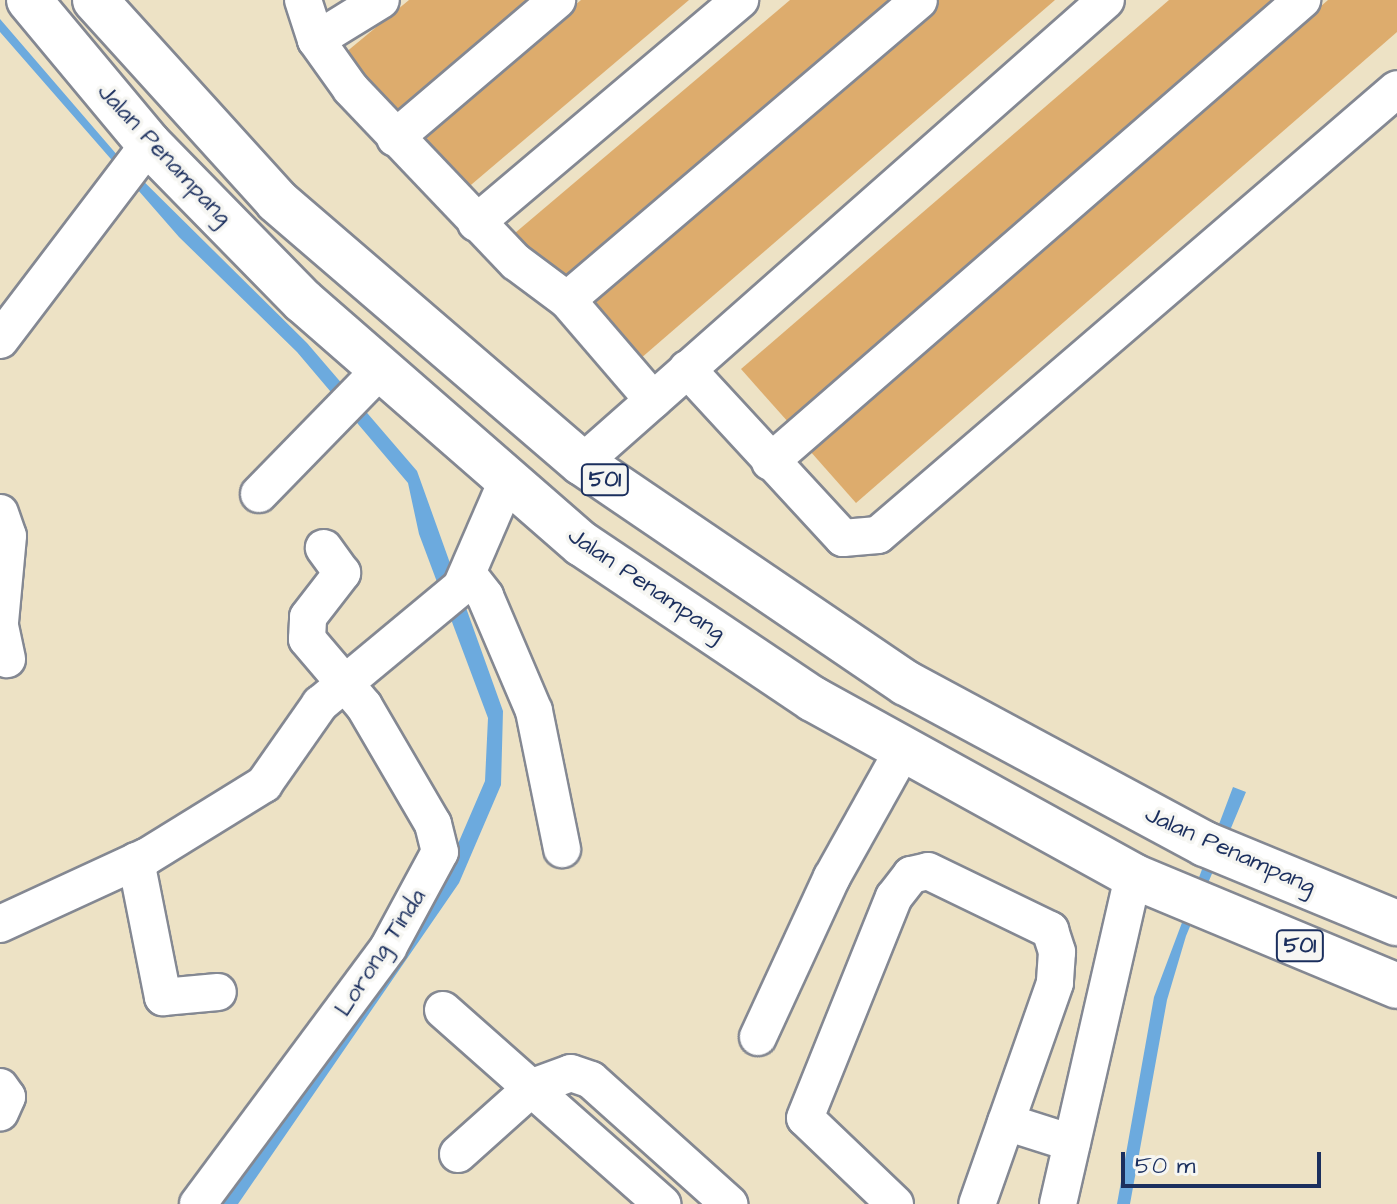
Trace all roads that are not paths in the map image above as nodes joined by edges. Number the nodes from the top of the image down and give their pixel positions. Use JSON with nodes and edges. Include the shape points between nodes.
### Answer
{"nodes":[{"id":1,"x":29,"y":0,"type":"edge"},
{"id":2,"x":52,"y":0,"type":"edge"},
{"id":3,"x":95,"y":0,"type":"edge"},
{"id":4,"x":303,"y":0,"type":"edge"},
{"id":5,"x":381,"y":0,"type":"edge"},
{"id":6,"x":557,"y":0,"type":"edge"},
{"id":7,"x":740,"y":0,"type":"edge"},
{"id":8,"x":919,"y":0,"type":"edge"},
{"id":9,"x":1106,"y":0,"type":"edge"},
{"id":10,"x":1302,"y":0,"type":"edge"},
{"id":11,"x":316,"y":40,"type":"junction"},
{"id":12,"x":99,"y":84,"type":"junction"},
{"id":13,"x":1397,"y":89,"type":"edge"},
{"id":14,"x":395,"y":138,"type":"junction"},
{"id":15,"x":140,"y":154,"type":"junction"},
{"id":16,"x":476,"y":223,"type":"junction"},
{"id":17,"x":17,"y":290,"type":"edge"},
{"id":18,"x":567,"y":300,"type":"junction"},
{"id":19,"x":0,"y":340,"type":"edge"},
{"id":20,"x":687,"y":369,"type":"junction"},
{"id":21,"x":358,"y":392,"type":"junction"},
{"id":22,"x":653,"y":400,"type":"junction"},
{"id":23,"x":770,"y":462,"type":"junction"},
{"id":24,"x":582,"y":463,"type":"junction"},
{"id":25,"x":506,"y":483,"type":"junction"},
{"id":26,"x":259,"y":494,"type":"dead end"},
{"id":27,"x":0,"y":513,"type":"edge"},
{"id":28,"x":324,"y":548,"type":"dead end"},
{"id":29,"x":456,"y":589,"type":"junction"},
{"id":30,"x":2,"y":636,"type":"edge"},
{"id":31,"x":348,"y":685,"type":"junction"},
{"id":32,"x":904,"y":748,"type":"junction"},
{"id":33,"x":562,"y":849,"type":"dead end"},
{"id":34,"x":136,"y":861,"type":"junction"},
{"id":35,"x":1133,"y":876,"type":"junction"},
{"id":36,"x":1397,"y":923,"type":"edge"},
{"id":37,"x":0,"y":924,"type":"edge"},
{"id":38,"x":1397,"y":986,"type":"edge"},
{"id":39,"x":218,"y":992,"type":"dead end"},
{"id":40,"x":443,"y":1010,"type":"dead end"},
{"id":41,"x":758,"y":1037,"type":"dead end"},
{"id":42,"x":0,"y":1087,"type":"edge"},
{"id":43,"x":533,"y":1087,"type":"junction"},
{"id":44,"x":0,"y":1113,"type":"edge"},
{"id":45,"x":1006,"y":1122,"type":"junction"},
{"id":46,"x":1072,"y":1143,"type":"junction"},
{"id":47,"x":458,"y":1154,"type":"dead end"},
{"id":48,"x":198,"y":1204,"type":"edge"},
{"id":49,"x":662,"y":1204,"type":"edge"},
{"id":50,"x":729,"y":1204,"type":"edge"},
{"id":51,"x":895,"y":1204,"type":"edge"},
{"id":52,"x":977,"y":1204,"type":"edge"},
{"id":53,"x":1058,"y":1204,"type":"edge"}],
"edges":[{"from":1,"to":12,"type":"main road","name":"Jalan Penampang","number":"501"},
{"from":2,"to":12,"type":"main road","via":[[98,55]]},
{"from":3,"to":24,"type":"main road","name":"Jalan Penampang","number":"501","via":[[277,201]]},
{"from":4,"to":11,"type":"street"},
{"from":5,"to":11,"type":"street"},
{"from":6,"to":14,"type":"street"},
{"from":7,"to":16,"type":"street"},
{"from":8,"to":18,"type":"street"},
{"from":9,"to":20,"type":"street"},
{"from":10,"to":23,"type":"street"},
{"from":11,"to":14,"type":"street"},
{"from":12,"to":15,"type":"main road","name":"Jalan Penampang","number":"501"},
{"from":13,"to":23,"type":"street","via":[[878,535],[843,538]]},
{"from":14,"to":16,"type":"street"},
{"from":15,"to":17,"type":"street"},
{"from":15,"to":21,"type":"main road","name":"Jalan Penampang","number":"501"},
{"from":16,"to":18,"type":"street"},
{"from":17,"to":19,"type":"street"},
{"from":18,"to":22,"type":"street"},
{"from":20,"to":22,"type":"street"},
{"from":20,"to":23,"type":"street"},
{"from":21,"to":25,"type":"main road","name":"Jalan Penampang","number":"501"},
{"from":21,"to":26,"type":"street"},
{"from":22,"to":24,"type":"street"},
{"from":24,"to":36,"type":"main road","name":"Jalan Penampang","number":"501","via":[[906,683],[1214,848]]},
{"from":25,"to":29,"type":"street"},
{"from":25,"to":32,"type":"main road","name":"Jalan Penampang","number":"501","via":[[582,544],[788,681]]},
{"from":27,"to":30,"type":"street","via":[[8,536]]},
{"from":28,"to":31,"type":"street","name":"Lorong Tinda","via":[[342,573],[304,629]]},
{"from":29,"to":31,"type":"street"},
{"from":29,"to":33,"type":"street","via":[[485,596],[534,711]]},
{"from":31,"to":34,"type":"street","via":[[320,704],[264,784]]},
{"from":31,"to":48,"type":"street","name":"Lorong Tinda","via":[[433,824],[440,852],[388,948]]},
{"from":32,"to":35,"type":"main road","name":"Jalan Penampang","number":"501"},
{"from":32,"to":41,"type":"street","via":[[832,877]]},
{"from":34,"to":37,"type":"street"},
{"from":34,"to":39,"type":"street","via":[[163,997]]},
{"from":35,"to":38,"type":"main road","name":"Jalan Penampang","number":"501"},
{"from":35,"to":46,"type":"street"},
{"from":40,"to":43,"type":"street"},
{"from":42,"to":44,"type":"street","via":[[7,1097]]},
{"from":43,"to":47,"type":"street"},
{"from":43,"to":49,"type":"street"},
{"from":43,"to":50,"type":"street","via":[[571,1073],[591,1080]]},
{"from":45,"to":46,"type":"street"},
{"from":45,"to":51,"type":"street","via":[[1055,983],[1050,930],[928,871],[911,875],[894,897],[805,1118]]},
{"from":45,"to":52,"type":"street"},
{"from":46,"to":53,"type":"street"}]}
